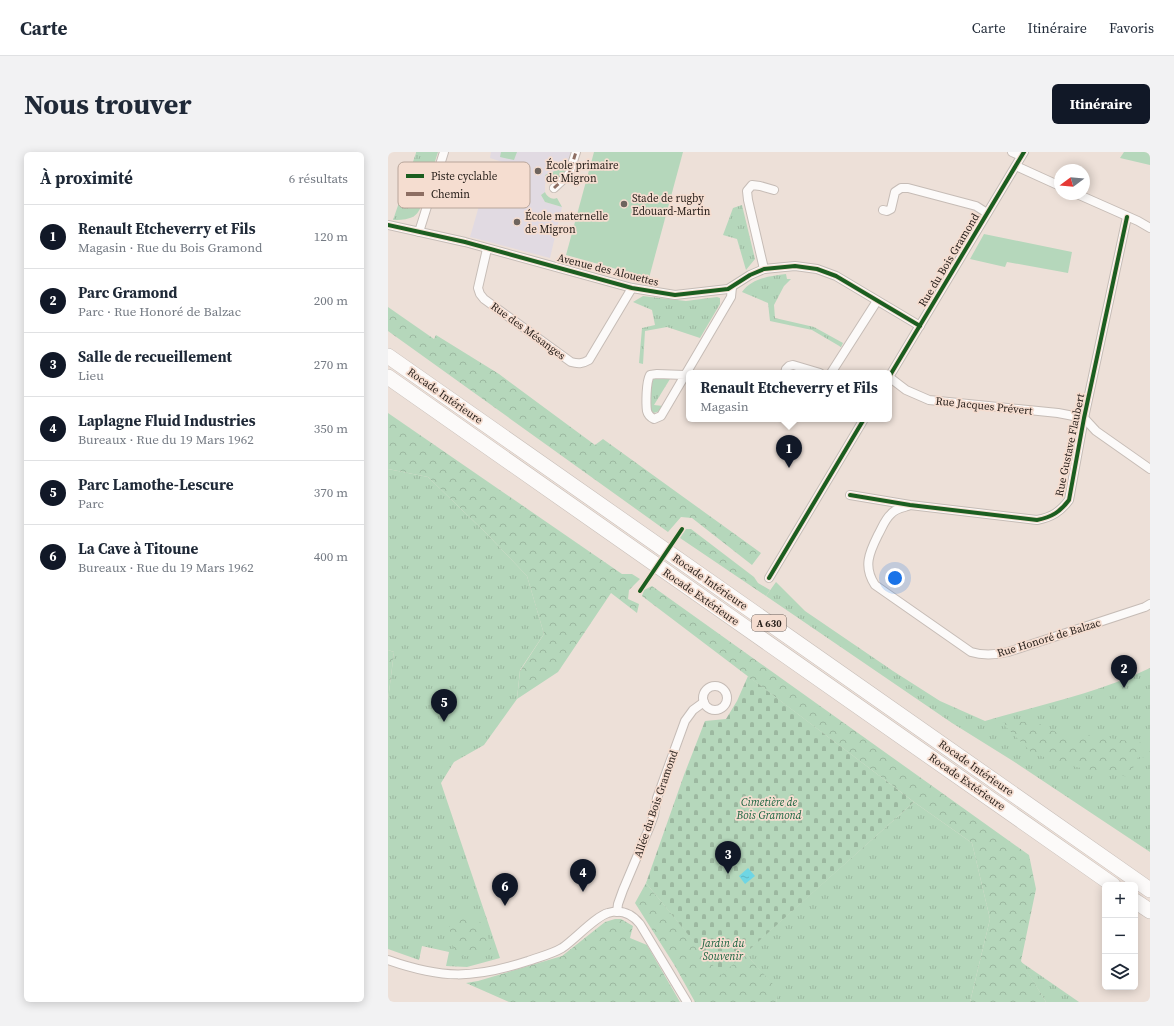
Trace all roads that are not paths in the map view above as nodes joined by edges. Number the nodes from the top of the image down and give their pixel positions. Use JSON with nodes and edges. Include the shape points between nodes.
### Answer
{"nodes":[{"id":1,"x":444,"y":152,"type":"edge"},
{"id":2,"x":576,"y":152,"type":"edge"},
{"id":3,"x":1012,"y":152,"type":"edge"},
{"id":4,"x":1022,"y":154,"type":"edge"},
{"id":5,"x":441,"y":162,"type":"edge"},
{"id":6,"x":1016,"y":166,"type":"junction"},
{"id":7,"x":1054,"y":183,"type":"edge"},
{"id":8,"x":554,"y":188,"type":"dead end"},
{"id":9,"x":774,"y":190,"type":"dead end"},
{"id":10,"x":1090,"y":200,"type":"edge"},
{"id":11,"x":426,"y":208,"type":"edge"},
{"id":12,"x":883,"y":210,"type":"dead end"},
{"id":13,"x":987,"y":213,"type":"junction"},
{"id":14,"x":1127,"y":217,"type":"junction"},
{"id":15,"x":388,"y":225,"type":"edge"},
{"id":16,"x":1150,"y":228,"type":"edge"},
{"id":17,"x":419,"y":232,"type":"junction"},
{"id":18,"x":487,"y":249,"type":"junction"},
{"id":19,"x":764,"y":270,"type":"junction"},
{"id":20,"x":732,"y":287,"type":"junction"},
{"id":21,"x":632,"y":288,"type":"junction"},
{"id":22,"x":877,"y":301,"type":"junction"},
{"id":23,"x":920,"y":326,"type":"junction"},
{"id":24,"x":388,"y":356,"type":"edge"},
{"id":25,"x":688,"y":370,"type":"edge"},
{"id":26,"x":786,"y":370,"type":"edge"},
{"id":27,"x":810,"y":370,"type":"edge"},
{"id":28,"x":833,"y":370,"type":"edge"},
{"id":29,"x":892,"y":372,"type":"edge"},
{"id":30,"x":685,"y":375,"type":"joint"},
{"id":31,"x":388,"y":377,"type":"edge"},
{"id":32,"x":892,"y":379,"type":"edge"},
{"id":33,"x":1084,"y":418,"type":"junction"},
{"id":34,"x":862,"y":422,"type":"edge"},
{"id":35,"x":1150,"y":469,"type":"edge"},
{"id":36,"x":850,"y":495,"type":"dead end"},
{"id":37,"x":910,"y":505,"type":"junction"},
{"id":38,"x":769,"y":578,"type":"dead end"},
{"id":39,"x":1150,"y":604,"type":"edge"},
{"id":40,"x":704,"y":702,"type":"dead end"},
{"id":41,"x":1109,"y":882,"type":"edge"},
{"id":42,"x":1150,"y":890,"type":"edge"},
{"id":43,"x":1138,"y":903,"type":"edge"},
{"id":44,"x":1150,"y":911,"type":"edge"},
{"id":45,"x":617,"y":912,"type":"junction"},
{"id":46,"x":388,"y":960,"type":"edge"},
{"id":47,"x":687,"y":1002,"type":"edge"}],
"edges":[{"from":1,"to":5,"type":"street"},
{"from":2,"to":8,"type":"street","via":[[569,174]]},
{"from":3,"to":4,"type":"street"},
{"from":4,"to":6,"type":"street","name":"Rue du Bois Gramond"},
{"from":6,"to":7,"type":"street"},
{"from":6,"to":13,"type":"street","name":"Rue du Bois Gramond"},
{"from":9,"to":19,"type":"street","via":[[752,185],[747,191]]},
{"from":10,"to":14,"type":"street"},
{"from":11,"to":17,"type":"street"},
{"from":12,"to":13,"type":"street","via":[[890,209],[895,192],[901,188],[908,188],[976,206]]},
{"from":13,"to":23,"type":"street","name":"Rue du Bois Gramond"},
{"from":14,"to":16,"type":"street"},
{"from":14,"to":33,"type":"street","name":"Rue Gustave Flaubert"},
{"from":15,"to":17,"type":"street","name":"Avenue des Alouettes"},
{"from":17,"to":18,"type":"street","name":"Avenue des Alouettes"},
{"from":18,"to":21,"type":"street","name":"Avenue des Alouettes"},
{"from":18,"to":21,"type":"street","name":"Rue des Mésanges","via":[[479,282],[480,294],[571,362],[578,364],[589,360]]},
{"from":19,"to":20,"type":"street","name":"Avenue des Alouettes","via":[[750,275]]},
{"from":19,"to":22,"type":"street","name":"Avenue des Alouettes","via":[[795,266],[817,269],[836,276]]},
{"from":20,"to":21,"type":"street","name":"Avenue des Alouettes","via":[[675,295]]},
{"from":20,"to":25,"type":"street","via":[[731,297]]},
{"from":22,"to":23,"type":"street","name":"Avenue des Alouettes"},
{"from":22,"to":28,"type":"street"},
{"from":23,"to":29,"type":"street","name":"Rue du Bois Gramond"},
{"from":24,"to":42,"type":"highway","name":"Rocade Intérieure","number":"A 630"},
{"from":26,"to":27,"type":"street","via":[[793,365]]},
{"from":30,"to":30,"type":"street","via":[[661,416],[654,419],[650,417],[647,380],[650,375]]},
{"from":31,"to":41,"type":"highway","name":"Rocade Extérieure","number":"A 630"},
{"from":32,"to":33,"type":"street","name":"Rue Jacques Prévert","via":[[906,390],[929,400]]},
{"from":33,"to":35,"type":"street","via":[[1096,431]]},
{"from":33,"to":37,"type":"street","name":"Rue Gustave Flaubert","via":[[1069,500],[1057,514],[1037,520]]},
{"from":34,"to":38,"type":"street"},
{"from":36,"to":37,"type":"street","name":"Rue Gustave Flaubert"},
{"from":37,"to":39,"type":"street","name":"Rue Honoré de Balzac","via":[[898,508],[884,522],[868,560],[871,580],[971,652],[982,656],[1008,652]]},
{"from":40,"to":45,"type":"street","name":"Allée du Bois Gramond","via":[[693,710],[685,721],[657,798],[654,815],[623,890]]},
{"from":43,"to":44,"type":"highway"},
{"from":45,"to":46,"type":"street","via":[[606,913],[555,952],[476,974],[446,975]]},
{"from":45,"to":47,"type":"street","via":[[629,914],[640,924]]}]}
